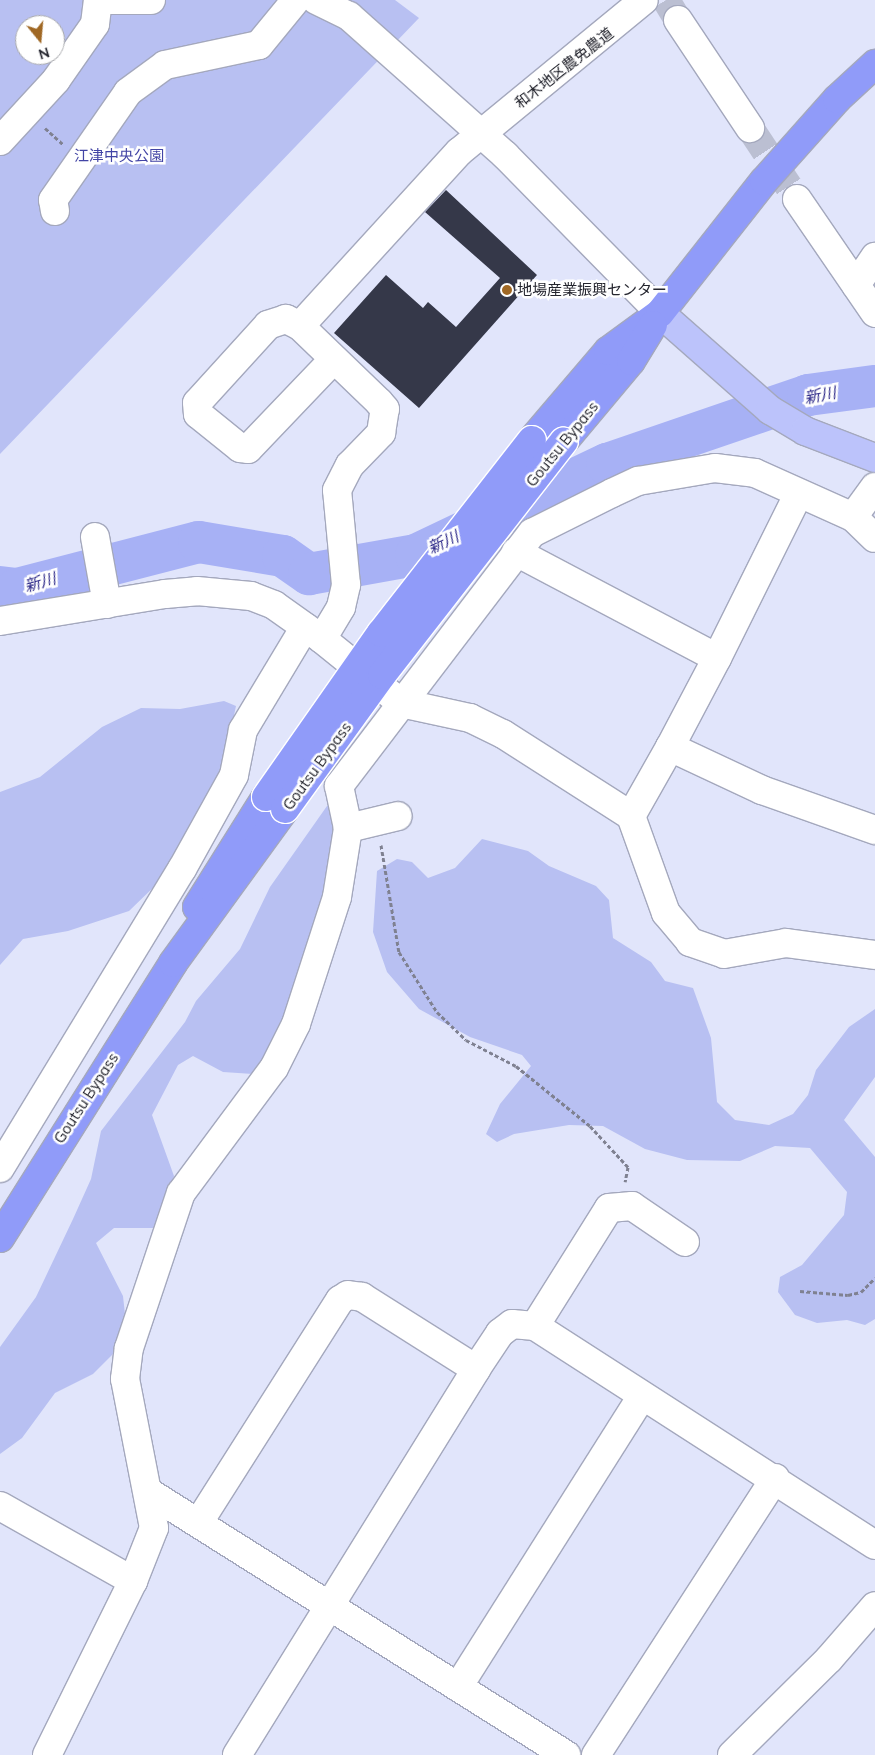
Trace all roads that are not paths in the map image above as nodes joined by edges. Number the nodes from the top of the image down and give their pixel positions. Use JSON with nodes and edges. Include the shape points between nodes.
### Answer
{"nodes":[{"id":1,"x":98,"y":0,"type":"edge"},
{"id":2,"x":107,"y":0,"type":"edge"},
{"id":3,"x":151,"y":0,"type":"edge"},
{"id":4,"x":296,"y":0,"type":"edge"},
{"id":5,"x":316,"y":0,"type":"edge"},
{"id":6,"x":644,"y":0,"type":"edge"},
{"id":7,"x":678,"y":20,"type":"tunnel mouth"},
{"id":8,"x":875,"y":64,"type":"edge"},
{"id":9,"x":750,"y":128,"type":"tunnel mouth"},
{"id":10,"x":481,"y":134,"type":"junction"},
{"id":11,"x":0,"y":141,"type":"edge"},
{"id":12,"x":797,"y":200,"type":"tunnel mouth"},
{"id":13,"x":55,"y":211,"type":"dead end"},
{"id":14,"x":875,"y":257,"type":"edge"},
{"id":15,"x":856,"y":285,"type":"junction"},
{"id":16,"x":660,"y":313,"type":"junction"},
{"id":17,"x":875,"y":313,"type":"edge"},
{"id":18,"x":300,"y":326,"type":"junction"},
{"id":19,"x":334,"y":359,"type":"junction"},
{"id":20,"x":875,"y":458,"type":"edge"},
{"id":21,"x":875,"y":487,"type":"edge"},
{"id":22,"x":799,"y":493,"type":"junction"},
{"id":23,"x":853,"y":518,"type":"junction"},
{"id":24,"x":875,"y":538,"type":"edge"},
{"id":25,"x":96,"y":545,"type":"dead end"},
{"id":26,"x":516,"y":552,"type":"junction"},
{"id":27,"x":106,"y":594,"type":"junction"},
{"id":28,"x":0,"y":621,"type":"edge"},
{"id":29,"x":313,"y":633,"type":"junction"},
{"id":30,"x":717,"y":658,"type":"junction"},
{"id":31,"x":401,"y":703,"type":"junction"},
{"id":32,"x":670,"y":747,"type":"junction"},
{"id":33,"x":276,"y":803,"type":"junction"},
{"id":34,"x":631,"y":816,"type":"junction"},
{"id":35,"x":386,"y":819,"type":"road end"},
{"id":36,"x":348,"y":828,"type":"junction"},
{"id":37,"x":875,"y":830,"type":"edge"},
{"id":38,"x":875,"y":955,"type":"edge"},
{"id":39,"x":0,"y":1168,"type":"edge"},
{"id":40,"x":0,"y":1238,"type":"edge"},
{"id":41,"x":684,"y":1242,"type":"dead end"},
{"id":42,"x":535,"y":1326,"type":"junction"},
{"id":43,"x":476,"y":1369,"type":"junction"},
{"id":44,"x":642,"y":1396,"type":"junction"},
{"id":45,"x":775,"y":1478,"type":"junction"},
{"id":46,"x":150,"y":1493,"type":"junction"},
{"id":47,"x":0,"y":1506,"type":"edge"},
{"id":48,"x":199,"y":1522,"type":"junction"},
{"id":49,"x":875,"y":1545,"type":"edge"},
{"id":50,"x":133,"y":1580,"type":"junction"},
{"id":51,"x":330,"y":1606,"type":"junction"},
{"id":52,"x":875,"y":1606,"type":"edge"},
{"id":53,"x":458,"y":1687,"type":"junction"},
{"id":54,"x":47,"y":1755,"type":"edge"},
{"id":55,"x":237,"y":1755,"type":"edge"},
{"id":56,"x":566,"y":1755,"type":"edge"},
{"id":57,"x":596,"y":1755,"type":"edge"},
{"id":58,"x":732,"y":1755,"type":"edge"}],
"edges":[{"from":1,"to":11,"type":"street","via":[[95,24],[28,113]]},
{"from":2,"to":3,"type":"street"},
{"from":4,"to":13,"type":"street","via":[[259,45],[165,65],[128,92],[53,200]]},
{"from":5,"to":10,"type":"street","via":[[349,16]]},
{"from":6,"to":10,"type":"street","name":"和木地区農免農道"},
{"from":7,"to":9,"type":"street"},
{"from":8,"to":16,"type":"highway","via":[[837,99],[764,181]]},
{"from":10,"to":16,"type":"street"},
{"from":10,"to":18,"type":"street","name":"和木地区農免農道","via":[[446,166]]},
{"from":12,"to":15,"type":"street"},
{"from":14,"to":15,"type":"street"},
{"from":15,"to":17,"type":"street"},
{"from":16,"to":20,"type":"main road","via":[[746,389],[806,431]]},
{"from":16,"to":33,"type":"highway","name":"Goutsu Bypass","bridge":true,"via":[[631,361]]},
{"from":16,"to":33,"type":"highway","bridge":true,"via":[[608,351],[532,440],[381,633]]},
{"from":18,"to":19,"type":"street"},
{"from":18,"to":19,"type":"street","via":[[286,318],[268,325],[197,403],[198,414],[240,448],[248,449]]},
{"from":19,"to":29,"type":"street","via":[[379,402],[387,417],[381,433],[350,465],[337,490],[346,584],[341,607]]},
{"from":21,"to":23,"type":"street"},
{"from":22,"to":23,"type":"street"},
{"from":22,"to":26,"type":"street","via":[[755,473],[715,468],[668,474],[638,481],[556,520],[532,533]]},
{"from":22,"to":30,"type":"street"},
{"from":23,"to":24,"type":"street"},
{"from":25,"to":27,"type":"street"},
{"from":26,"to":30,"type":"street"},
{"from":26,"to":31,"type":"street"},
{"from":27,"to":28,"type":"street"},
{"from":27,"to":29,"type":"street","via":[[227,592],[274,605]]},
{"from":29,"to":31,"type":"street"},
{"from":29,"to":39,"type":"street","via":[[243,730],[234,774],[182,869]]},
{"from":30,"to":32,"type":"street"},
{"from":31,"to":34,"type":"street","via":[[470,718],[503,734]]},
{"from":31,"to":36,"type":"street","via":[[339,786]]},
{"from":32,"to":34,"type":"street"},
{"from":32,"to":37,"type":"street","via":[[762,790]]},
{"from":33,"to":40,"type":"highway","name":"Goutsu Bypass"},
{"from":34,"to":38,"type":"street","via":[[666,913],[690,942],[724,954],[786,943]]},
{"from":35,"to":36,"type":"street"},
{"from":36,"to":46,"type":"street","via":[[337,897],[296,1024],[274,1068],[181,1194],[129,1348],[125,1379]]},
{"from":41,"to":42,"type":"street","via":[[638,1210],[616,1206],[603,1214]]},
{"from":42,"to":43,"type":"street","via":[[520,1322],[505,1328]]},
{"from":42,"to":44,"type":"street"},
{"from":43,"to":48,"type":"street","via":[[362,1297],[348,1295],[340,1300]]},
{"from":43,"to":51,"type":"street"},
{"from":44,"to":45,"type":"street"},
{"from":44,"to":53,"type":"street"},
{"from":45,"to":49,"type":"street"},
{"from":45,"to":57,"type":"street"},
{"from":46,"to":48,"type":"street"},
{"from":46,"to":50,"type":"street","via":[[154,1528]]},
{"from":47,"to":50,"type":"street"},
{"from":48,"to":51,"type":"street"},
{"from":50,"to":54,"type":"street"},
{"from":51,"to":53,"type":"street"},
{"from":51,"to":55,"type":"street"},
{"from":52,"to":58,"type":"street","via":[[829,1659]]},
{"from":53,"to":56,"type":"street"}]}
